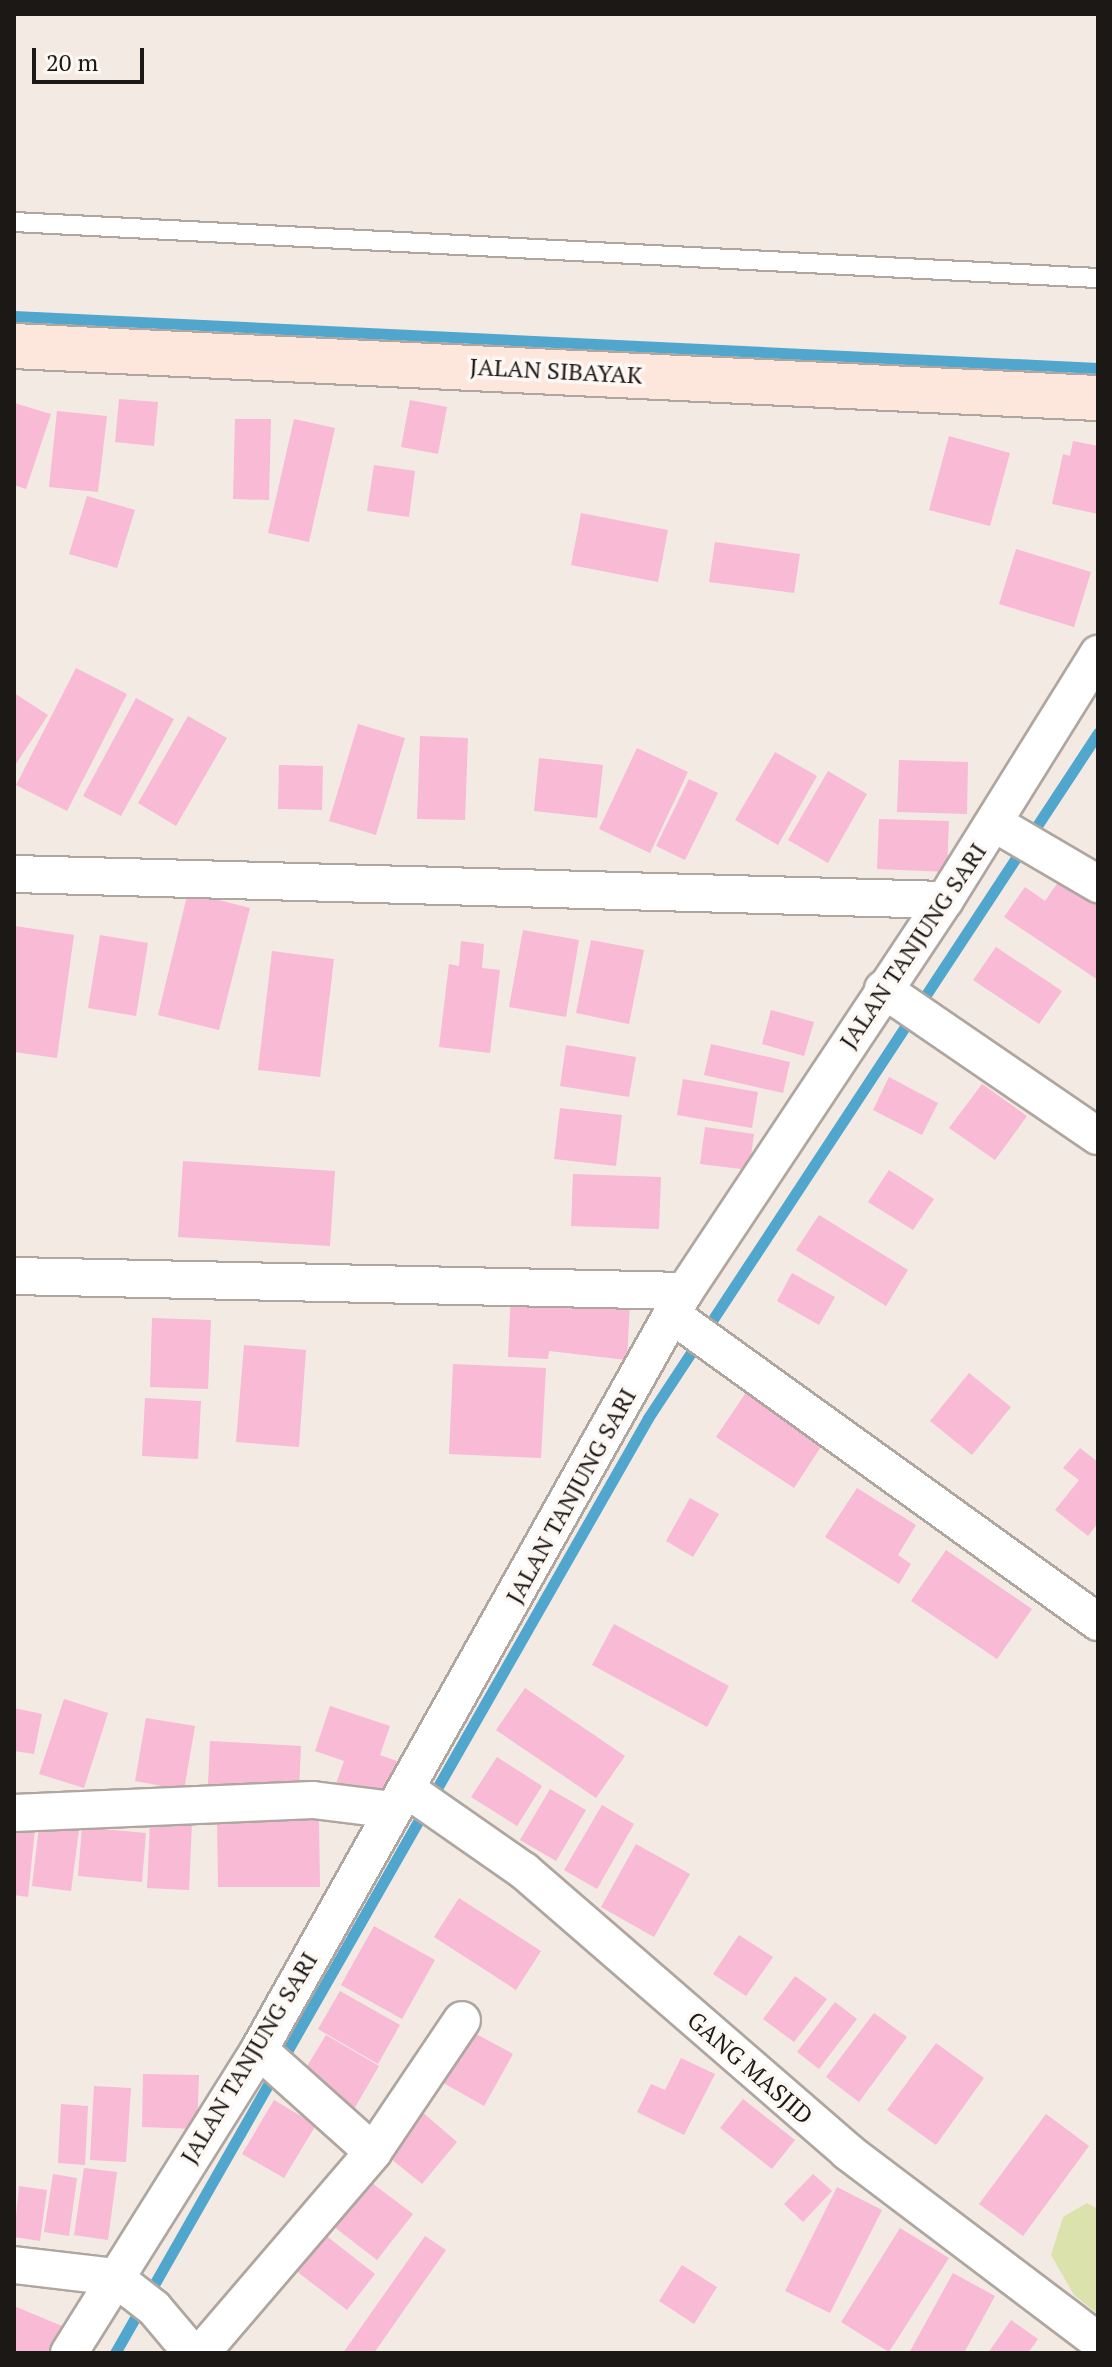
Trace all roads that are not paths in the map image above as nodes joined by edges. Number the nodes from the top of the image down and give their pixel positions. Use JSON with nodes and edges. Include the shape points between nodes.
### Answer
{"nodes":[{"id":1,"x":14,"y":222,"type":"edge"},
{"id":2,"x":1098,"y":278,"type":"edge"},
{"id":3,"x":14,"y":346,"type":"edge"},
{"id":4,"x":1098,"y":398,"type":"edge"},
{"id":5,"x":1098,"y":654,"type":"edge"},
{"id":6,"x":1006,"y":832,"type":"junction"},
{"id":7,"x":14,"y":874,"type":"edge"},
{"id":8,"x":1098,"y":884,"type":"edge"},
{"id":9,"x":945,"y":900,"type":"junction"},
{"id":10,"x":894,"y":996,"type":"junction"},
{"id":11,"x":1098,"y":1136,"type":"edge"},
{"id":12,"x":14,"y":1276,"type":"edge"},
{"id":13,"x":686,"y":1317,"type":"junction"},
{"id":14,"x":1098,"y":1622,"type":"edge"},
{"id":15,"x":400,"y":1800,"type":"junction"},
{"id":16,"x":14,"y":1813,"type":"edge"},
{"id":17,"x":462,"y":2020,"type":"dead end"},
{"id":18,"x":272,"y":2061,"type":"junction"},
{"id":19,"x":373,"y":2152,"type":"junction"},
{"id":20,"x":14,"y":2265,"type":"edge"},
{"id":21,"x":136,"y":2292,"type":"junction"},
{"id":22,"x":1098,"y":2341,"type":"edge"},
{"id":23,"x":69,"y":2353,"type":"edge"},
{"id":24,"x":192,"y":2353,"type":"edge"},
{"id":25,"x":201,"y":2353,"type":"edge"}],
"edges":[{"from":1,"to":2,"type":"lane"},
{"from":3,"to":4,"type":"street","name":"JALAN SIBAYAK"},
{"from":5,"to":6,"type":"street","name":"JALAN TANJUNG SARI"},
{"from":6,"to":8,"type":"street"},
{"from":6,"to":9,"type":"street","name":"JALAN TANJUNG SARI"},
{"from":7,"to":9,"type":"street"},
{"from":9,"to":10,"type":"street","name":"JALAN TANJUNG SARI"},
{"from":10,"to":11,"type":"street"},
{"from":10,"to":13,"type":"street","name":"JALAN TANJUNG SARI"},
{"from":12,"to":13,"type":"street"},
{"from":13,"to":14,"type":"street"},
{"from":13,"to":15,"type":"street","name":"JALAN TANJUNG SARI"},
{"from":15,"to":16,"type":"street"},
{"from":15,"to":18,"type":"street","name":"JALAN TANJUNG SARI"},
{"from":15,"to":22,"type":"street","name":"GANG MASJID","via":[[524,1871],[848,2152]]},
{"from":17,"to":19,"type":"street"},
{"from":18,"to":19,"type":"street"},
{"from":18,"to":21,"type":"street","name":"JALAN TANJUNG SARI"},
{"from":19,"to":25,"type":"street"},
{"from":20,"to":21,"type":"street"},
{"from":21,"to":23,"type":"street","name":"JALAN TANJUNG SARI"},
{"from":21,"to":24,"type":"street"}]}
